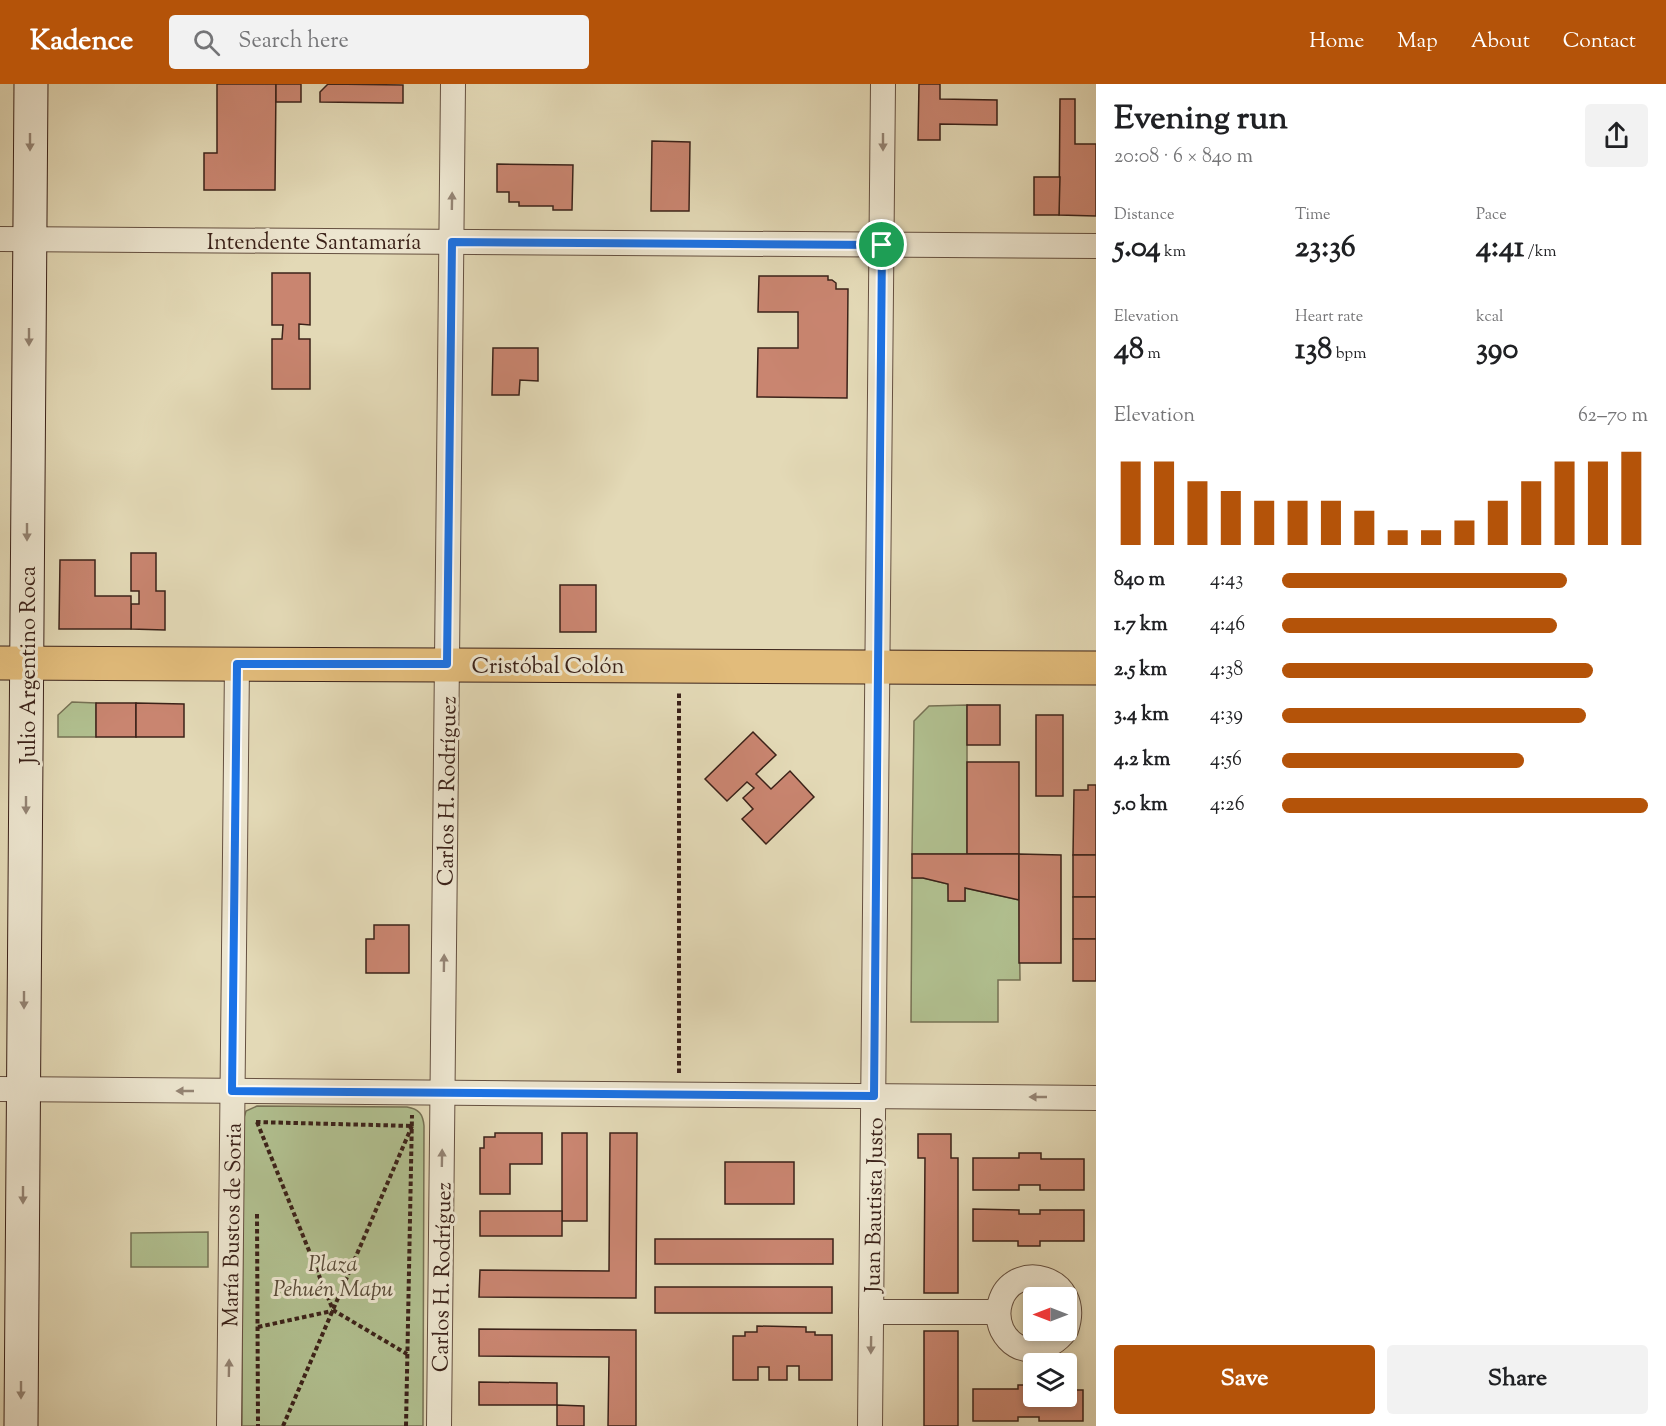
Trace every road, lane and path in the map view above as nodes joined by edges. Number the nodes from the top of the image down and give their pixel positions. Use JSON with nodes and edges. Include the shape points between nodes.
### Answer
{"nodes":[{"id":1,"x":31,"y":84,"type":"edge"},
{"id":2,"x":453,"y":84,"type":"edge"},
{"id":3,"x":883,"y":84,"type":"edge"},
{"id":4,"x":15,"y":239,"type":"edge"},
{"id":5,"x":452,"y":242,"type":"junction"},
{"id":6,"x":882,"y":245,"type":"junction"},
{"id":7,"x":1096,"y":246,"type":"edge"},
{"id":8,"x":13,"y":663,"type":"edge"},
{"id":9,"x":237,"y":664,"type":"junction"},
{"id":10,"x":447,"y":664,"type":"junction"},
{"id":11,"x":679,"y":666,"type":"junction"},
{"id":12,"x":878,"y":667,"type":"junction"},
{"id":13,"x":1096,"y":668,"type":"edge"},
{"id":14,"x":12,"y":1089,"type":"edge"},
{"id":15,"x":232,"y":1091,"type":"junction"},
{"id":16,"x":443,"y":1092,"type":"junction"},
{"id":17,"x":679,"y":1094,"type":"junction"},
{"id":18,"x":874,"y":1096,"type":"junction"},
{"id":19,"x":1096,"y":1098,"type":"edge"},
{"id":20,"x":412,"y":1108,"type":"dead end"},
{"id":21,"x":257,"y":1114,"type":"dead end"},
{"id":22,"x":250,"y":1121,"type":"dead end"},
{"id":23,"x":257,"y":1122,"type":"junction"},
{"id":24,"x":412,"y":1126,"type":"junction"},
{"id":25,"x":418,"y":1126,"type":"dead end"},
{"id":26,"x":257,"y":1133,"type":"dead end"},
{"id":27,"x":257,"y":1213,"type":"dead end"},
{"id":28,"x":1059,"y":1287,"type":"edge"},
{"id":29,"x":333,"y":1310,"type":"junction"},
{"id":30,"x":871,"y":1312,"type":"junction"},
{"id":31,"x":998,"y":1312,"type":"junction"},
{"id":32,"x":258,"y":1327,"type":"junction"},
{"id":33,"x":1057,"y":1341,"type":"edge"},
{"id":34,"x":407,"y":1354,"type":"junction"},
{"id":35,"x":21,"y":1426,"type":"edge"},
{"id":36,"x":229,"y":1426,"type":"edge"},
{"id":37,"x":258,"y":1426,"type":"edge"},
{"id":38,"x":283,"y":1426,"type":"edge"},
{"id":39,"x":406,"y":1426,"type":"edge"},
{"id":40,"x":439,"y":1426,"type":"edge"},
{"id":41,"x":870,"y":1426,"type":"edge"}],
"edges":[{"from":1,"to":4,"type":"street","name":"Julio Argentino Roca","one_way":true},
{"from":5,"to":2,"type":"street","name":"Carlos H. Rodríguez","one_way":true},
{"from":3,"to":6,"type":"street","name":"Juan Bautista Justo","one_way":true},
{"from":4,"to":5,"type":"street","name":"Intendente Santamaría"},
{"from":4,"to":8,"type":"street","name":"Julio Argentino Roca","one_way":true},
{"from":5,"to":6,"type":"street","name":"Intendente Santamaría"},
{"from":5,"to":10,"type":"street","name":"Carlos H. Rodríguez"},
{"from":6,"to":7,"type":"street","name":"Intendente Santamaría"},
{"from":6,"to":12,"type":"street","name":"Juan Bautista Justo"},
{"from":8,"to":9,"type":"main road","name":"Cristóbal Colón"},
{"from":8,"to":14,"type":"street","name":"Julio Argentino Roca","one_way":true},
{"from":9,"to":10,"type":"main road","name":"Cristóbal Colón"},
{"from":9,"to":15,"type":"street","name":"María Bustos de Soria"},
{"from":10,"to":11,"type":"main road","name":"Cristóbal Colón"},
{"from":16,"to":10,"type":"street","name":"Carlos H. Rodríguez","one_way":true},
{"from":11,"to":12,"type":"main road","name":"Cristóbal Colón"},
{"from":11,"to":17,"type":"path"},
{"from":12,"to":13,"type":"main road","name":"Cristóbal Colón"},
{"from":12,"to":18,"type":"street","name":"Juan Bautista Justo"},
{"from":15,"to":14,"type":"street","one_way":true},
{"from":14,"to":35,"type":"street","name":"Julio Argentino Roca","one_way":true},
{"from":15,"to":16,"type":"street"},
{"from":36,"to":15,"type":"street","name":"María Bustos de Soria","one_way":true},
{"from":16,"to":17,"type":"street"},
{"from":40,"to":16,"type":"street","name":"Carlos H. Rodríguez","one_way":true},
{"from":17,"to":18,"type":"street"},
{"from":19,"to":18,"type":"street","one_way":true},
{"from":18,"to":30,"type":"street","name":"Juan Bautista Justo"},
{"from":20,"to":24,"type":"path"},
{"from":21,"to":23,"type":"path"},
{"from":22,"to":23,"type":"path"},
{"from":23,"to":24,"type":"path"},
{"from":23,"to":26,"type":"path"},
{"from":23,"to":29,"type":"path"},
{"from":24,"to":25,"type":"path"},
{"from":24,"to":29,"type":"path"},
{"from":24,"to":34,"type":"path"},
{"from":27,"to":32,"type":"path"},
{"from":28,"to":31,"type":"street","via":[[1038,1277],[1015,1282],[1000,1300]]},
{"from":29,"to":32,"type":"path"},
{"from":29,"to":34,"type":"path"},
{"from":29,"to":38,"type":"path"},
{"from":30,"to":31,"type":"street"},
{"from":30,"to":41,"type":"street","name":"Juan Bautista Justo","one_way":true},
{"from":31,"to":33,"type":"street","via":[[1005,1335],[1024,1349],[1037,1350]]},
{"from":32,"to":37,"type":"path"},
{"from":34,"to":39,"type":"path"}]}
